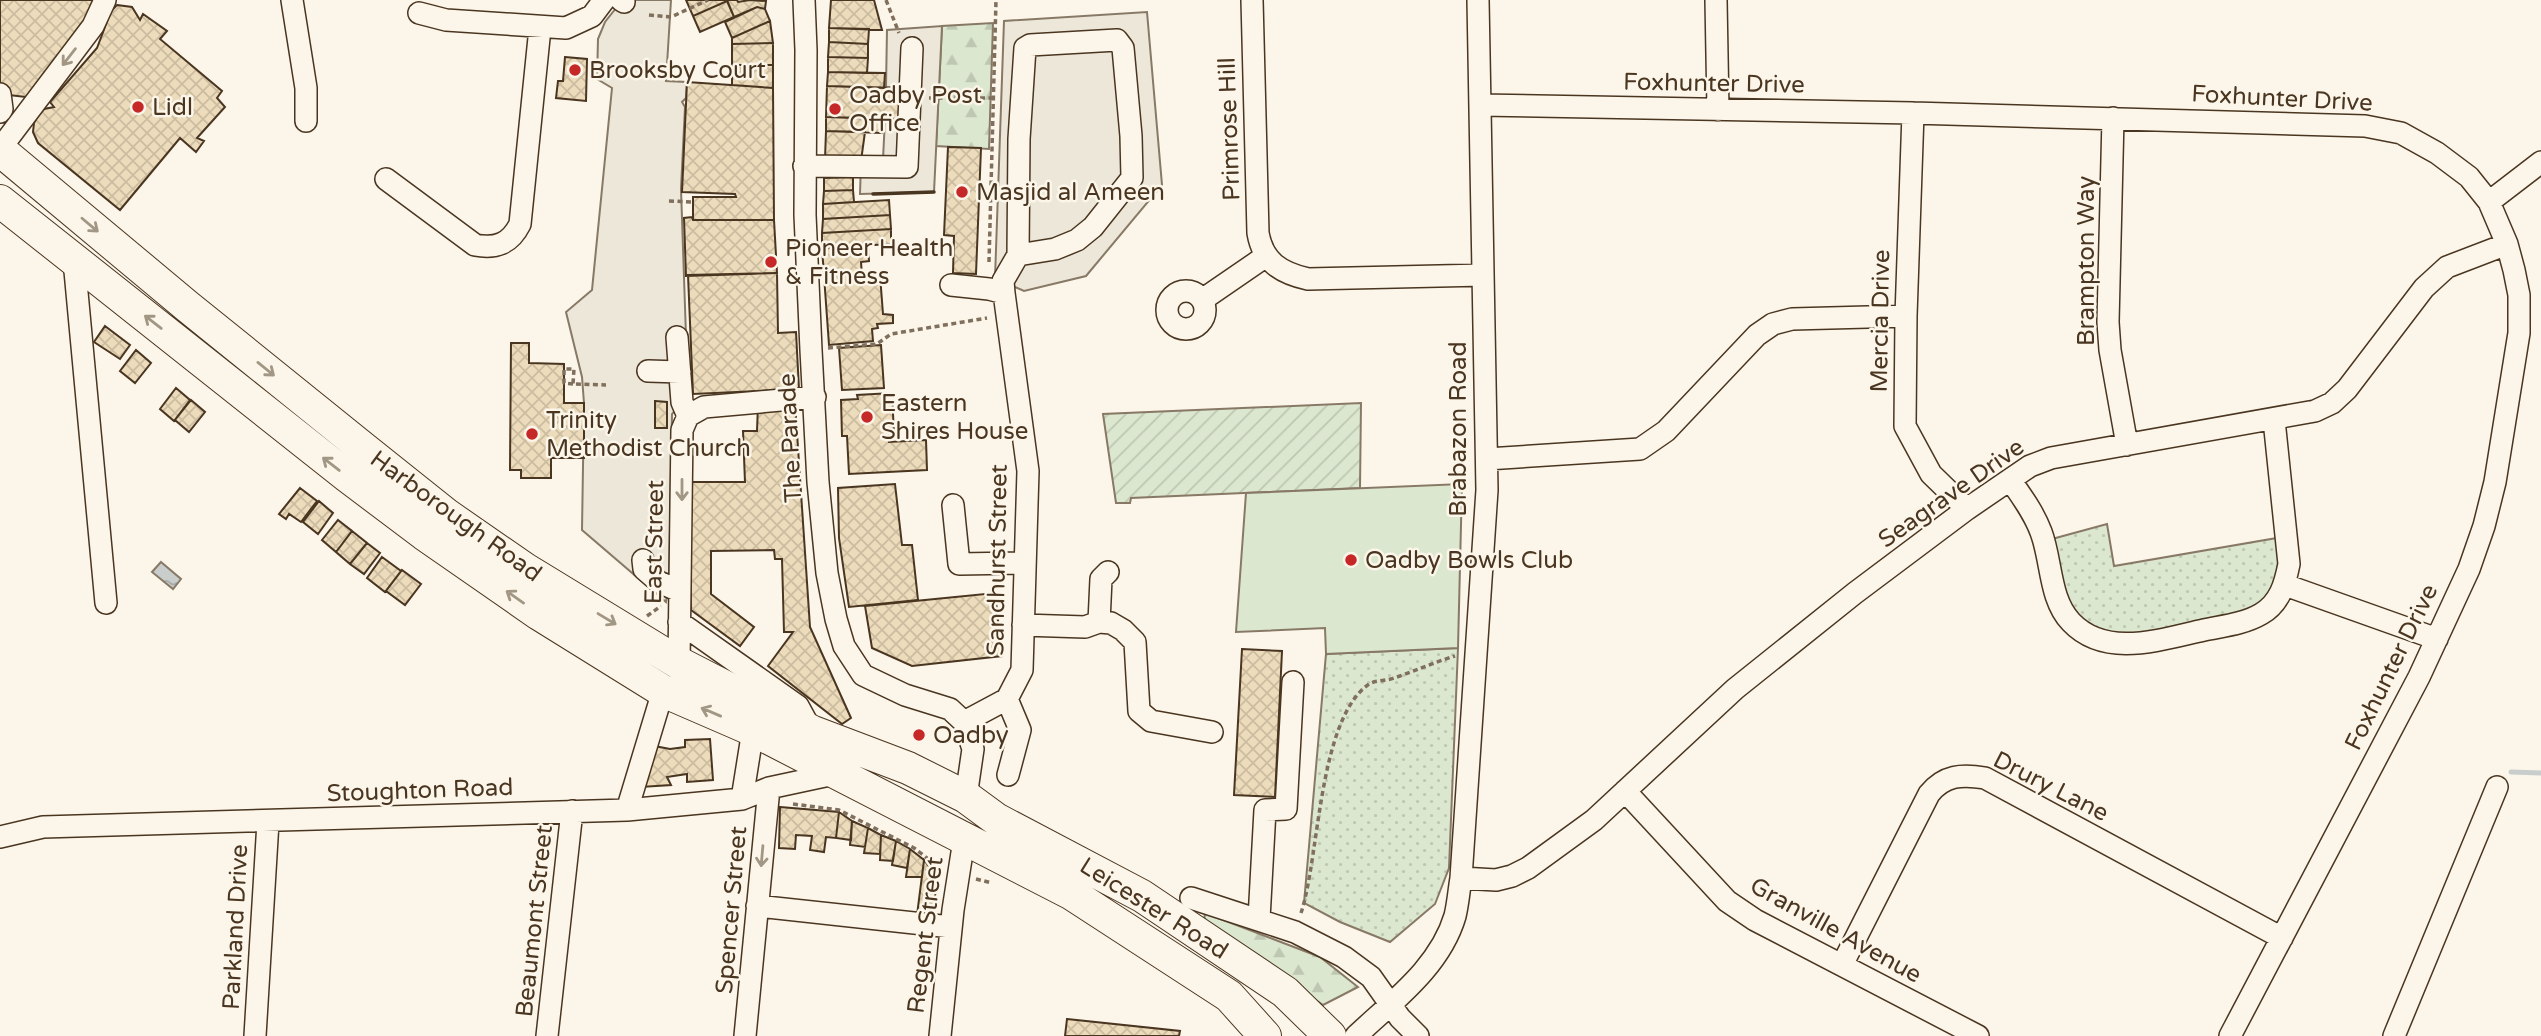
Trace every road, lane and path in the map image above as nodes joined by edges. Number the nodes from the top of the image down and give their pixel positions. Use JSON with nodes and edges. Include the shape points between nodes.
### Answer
{"nodes":[{"id":1,"x":105,"y":0,"type":"edge"},
{"id":2,"x":292,"y":0,"type":"edge"},
{"id":3,"x":708,"y":0,"type":"edge"},
{"id":4,"x":804,"y":0,"type":"edge"},
{"id":5,"x":886,"y":0,"type":"edge"},
{"id":6,"x":996,"y":0,"type":"edge"},
{"id":7,"x":1252,"y":0,"type":"edge"},
{"id":8,"x":1478,"y":0,"type":"edge"},
{"id":9,"x":1716,"y":0,"type":"edge"},
{"id":10,"x":616,"y":1,"type":"edge"},
{"id":11,"x":419,"y":13,"type":"dead end"},
{"id":12,"x":649,"y":15,"type":"dead end"},
{"id":13,"x":540,"y":28,"type":"junction"},
{"id":14,"x":912,"y":48,"type":"joint"},
{"id":15,"x":0,"y":94,"type":"edge"},
{"id":16,"x":910,"y":98,"type":"junction"},
{"id":17,"x":993,"y":98,"type":"junction"},
{"id":18,"x":1480,"y":105,"type":"junction"},
{"id":19,"x":1718,"y":110,"type":"junction"},
{"id":20,"x":0,"y":112,"type":"edge"},
{"id":21,"x":1913,"y":113,"type":"junction"},
{"id":22,"x":2113,"y":118,"type":"junction"},
{"id":23,"x":306,"y":121,"type":"dead end"},
{"id":24,"x":0,"y":150,"type":"edge"},
{"id":25,"x":2541,"y":162,"type":"edge"},
{"id":26,"x":804,"y":166,"type":"junction"},
{"id":27,"x":0,"y":170,"type":"edge"},
{"id":28,"x":386,"y":179,"type":"dead end"},
{"id":29,"x":0,"y":188,"type":"edge"},
{"id":30,"x":0,"y":201,"type":"edge"},
{"id":31,"x":669,"y":201,"type":"dead end"},
{"id":32,"x":692,"y":202,"type":"dead end"},
{"id":33,"x":2489,"y":202,"type":"junction"},
{"id":34,"x":27,"y":222,"type":"junction"},
{"id":35,"x":2507,"y":244,"type":"junction"},
{"id":36,"x":1018,"y":255,"type":"junction"},
{"id":37,"x":1266,"y":256,"type":"junction"},
{"id":38,"x":80,"y":264,"type":"junction"},
{"id":39,"x":1483,"y":275,"type":"junction"},
{"id":40,"x":951,"y":285,"type":"dead end"},
{"id":41,"x":996,"y":291,"type":"junction"},
{"id":42,"x":118,"y":295,"type":"junction"},
{"id":43,"x":1202,"y":300,"type":"dead end"},
{"id":44,"x":1007,"y":316,"type":"junction"},
{"id":45,"x":1906,"y":316,"type":"junction"},
{"id":46,"x":677,"y":337,"type":"dead end"},
{"id":47,"x":811,"y":350,"type":"junction"},
{"id":48,"x":648,"y":371,"type":"dead end"},
{"id":49,"x":680,"y":372,"type":"junction"},
{"id":50,"x":573,"y":384,"type":"junction"},
{"id":51,"x":606,"y":385,"type":"dead end"},
{"id":52,"x":815,"y":397,"type":"junction"},
{"id":53,"x":686,"y":419,"type":"junction"},
{"id":54,"x":2274,"y":420,"type":"junction"},
{"id":55,"x":2127,"y":445,"type":"junction"},
{"id":56,"x":1487,"y":459,"type":"junction"},
{"id":57,"x":2011,"y":481,"type":"junction"},
{"id":58,"x":953,"y":505,"type":"dead end"},
{"id":59,"x":1967,"y":509,"type":"junction"},
{"id":60,"x":643,"y":560,"type":"dead end"},
{"id":61,"x":1025,"y":562,"type":"junction"},
{"id":62,"x":1108,"y":572,"type":"dead end"},
{"id":63,"x":2285,"y":585,"type":"junction"},
{"id":64,"x":679,"y":590,"type":"junction"},
{"id":65,"x":106,"y":603,"type":"dead end"},
{"id":66,"x":679,"y":622,"type":"junction"},
{"id":67,"x":1099,"y":622,"type":"junction"},
{"id":68,"x":1023,"y":625,"type":"junction"},
{"id":69,"x":2437,"y":639,"type":"junction"},
{"id":70,"x":1476,"y":656,"type":"junction"},
{"id":71,"x":679,"y":663,"type":"junction"},
{"id":72,"x":1293,"y":682,"type":"dead end"},
{"id":73,"x":663,"y":691,"type":"junction"},
{"id":74,"x":1007,"y":699,"type":"junction"},
{"id":75,"x":964,"y":722,"type":"junction"},
{"id":76,"x":753,"y":730,"type":"junction"},
{"id":77,"x":813,"y":732,"type":"junction"},
{"id":78,"x":1212,"y":732,"type":"dead end"},
{"id":79,"x":839,"y":773,"type":"junction"},
{"id":80,"x":1007,"y":775,"type":"dead end"},
{"id":81,"x":2497,"y":787,"type":"dead end"},
{"id":82,"x":769,"y":788,"type":"junction"},
{"id":83,"x":1625,"y":791,"type":"junction"},
{"id":84,"x":966,"y":797,"type":"junction"},
{"id":85,"x":742,"y":799,"type":"junction"},
{"id":86,"x":627,"y":810,"type":"junction"},
{"id":87,"x":572,"y":811,"type":"junction"},
{"id":88,"x":268,"y":821,"type":"junction"},
{"id":89,"x":0,"y":837,"type":"edge"},
{"id":90,"x":964,"y":840,"type":"junction"},
{"id":91,"x":1461,"y":878,"type":"junction"},
{"id":92,"x":1142,"y":896,"type":"junction"},
{"id":93,"x":1191,"y":898,"type":"dead end"},
{"id":94,"x":757,"y":906,"type":"junction"},
{"id":95,"x":1259,"y":919,"type":"junction"},
{"id":96,"x":951,"y":927,"type":"junction"},
{"id":97,"x":1295,"y":932,"type":"junction"},
{"id":98,"x":2282,"y":938,"type":"junction"},
{"id":99,"x":1842,"y":965,"type":"junction"},
{"id":100,"x":1229,"y":996,"type":"junction"},
{"id":101,"x":1391,"y":1004,"type":"junction"},
{"id":102,"x":1259,"y":1033,"type":"edge"},
{"id":103,"x":256,"y":1036,"type":"edge"},
{"id":104,"x":547,"y":1036,"type":"edge"},
{"id":105,"x":745,"y":1036,"type":"edge"},
{"id":106,"x":940,"y":1036,"type":"edge"},
{"id":107,"x":1302,"y":1036,"type":"edge"},
{"id":108,"x":1330,"y":1036,"type":"edge"},
{"id":109,"x":1356,"y":1036,"type":"edge"},
{"id":110,"x":1380,"y":1036,"type":"edge"},
{"id":111,"x":1418,"y":1036,"type":"edge"},
{"id":112,"x":1978,"y":1036,"type":"edge"},
{"id":113,"x":2230,"y":1036,"type":"edge"},
{"id":114,"x":2394,"y":1036,"type":"edge"}],
"edges":[{"from":1,"to":24,"type":"street","one_way":true,"via":[[93,26]]},
{"from":2,"to":23,"type":"street","via":[[306,88]]},
{"from":3,"to":12,"type":"path","via":[[671,17]]},
{"from":4,"to":26,"type":"street","name":"The Parade"},
{"from":5,"to":14,"type":"path","via":[[898,32]]},
{"from":6,"to":17,"type":"path"},
{"from":7,"to":37,"type":"street","name":"Primrose Hill","via":[[1258,233]]},
{"from":8,"to":18,"type":"street","name":"Brabazon Road"},
{"from":9,"to":19,"type":"street"},
{"from":10,"to":13,"type":"street","via":[[581,23]]},
{"from":11,"to":13,"type":"street","via":[[446,20]]},
{"from":13,"to":28,"type":"street","via":[[520,223],[514,235],[489,248],[475,245]]},
{"from":14,"to":16,"type":"street"},
{"from":15,"to":20,"type":"street"},
{"from":16,"to":17,"type":"path"},
{"from":16,"to":26,"type":"street","via":[[907,167]]},
{"from":17,"to":41,"type":"path"},
{"from":18,"to":19,"type":"street","name":"Foxhunter Drive"},
{"from":18,"to":39,"type":"street","name":"Brabazon Road"},
{"from":19,"to":21,"type":"street","name":"Foxhunter Drive"},
{"from":21,"to":22,"type":"street","name":"Foxhunter Drive"},
{"from":21,"to":45,"type":"street","name":"Mercia Drive"},
{"from":22,"to":33,"type":"street","name":"Foxhunter Drive","via":[[2365,126],[2401,133],[2469,177]]},
{"from":22,"to":55,"type":"street","name":"Brampton Way","via":[[2108,322]]},
{"from":24,"to":71,"type":"highway","name":"Harborough Road","one_way":true,"via":[[447,515],[525,569]]},
{"from":25,"to":33,"type":"street"},
{"from":26,"to":47,"type":"street","name":"The Parade"},
{"from":27,"to":42,"type":"highway","via":[[80,248]]},
{"from":29,"to":34,"type":"highway","via":[[15,201]]},
{"from":30,"to":34,"type":"highway","name":"Harborough Road"},
{"from":31,"to":32,"type":"path"},
{"from":33,"to":35,"type":"street","name":"Foxhunter Drive"},
{"from":34,"to":38,"type":"highway","name":"Harborough Road"},
{"from":35,"to":54,"type":"street","name":"Seagrave Drive","via":[[2447,267],[2424,288],[2332,403]]},
{"from":35,"to":69,"type":"street","name":"Foxhunter Drive","via":[[2519,295],[2519,333],[2495,482],[2469,569]]},
{"from":36,"to":36,"type":"street","via":[[1025,48],[1117,40],[1123,48],[1132,178],[1077,240]]},
{"from":36,"to":41,"type":"street"},
{"from":37,"to":39,"type":"street","via":[[1290,275],[1308,279]]},
{"from":37,"to":43,"type":"street"},
{"from":38,"to":42,"type":"highway","name":"Harborough Road"},
{"from":38,"to":65,"type":"street","via":[[75,271]]},
{"from":39,"to":56,"type":"street","name":"Brabazon Road"},
{"from":40,"to":41,"type":"street"},
{"from":41,"to":44,"type":"street","name":"Sandhurst Street"},
{"from":73,"to":42,"type":"highway","name":"Harborough Road","one_way":true,"via":[[539,614],[425,534]]},
{"from":44,"to":47,"type":"path","via":[[891,334],[877,344]]},
{"from":44,"to":61,"type":"street","name":"Sandhurst Street","via":[[1028,471]]},
{"from":45,"to":56,"type":"street","via":[[1793,319],[1773,324],[1757,335],[1666,431],[1640,449]]},
{"from":45,"to":59,"type":"street","name":"Mercia Drive","via":[[1905,426],[1931,474]]},
{"from":46,"to":49,"type":"street","name":"East Street"},
{"from":47,"to":52,"type":"street","name":"The Parade"},
{"from":48,"to":49,"type":"street"},
{"from":49,"to":53,"type":"street","name":"East Street"},
{"from":50,"to":50,"type":"path","via":[[574,369],[564,369],[564,383]]},
{"from":50,"to":51,"type":"path"},
{"from":52,"to":53,"type":"street","via":[[704,407]]},
{"from":52,"to":75,"type":"street","name":"The Parade","via":[[827,573],[844,646],[863,676],[950,709]]},
{"from":53,"to":64,"type":"street","name":"East Street","one_way":true,"via":[[681,442]]},
{"from":54,"to":55,"type":"street","name":"Seagrave Drive"},
{"from":54,"to":63,"type":"street","via":[[2289,564]]},
{"from":55,"to":57,"type":"street","name":"Seagrave Drive","via":[[2051,457]]},
{"from":56,"to":70,"type":"street","name":"Brabazon Road"},
{"from":57,"to":59,"type":"street","name":"Seagrave Drive"},
{"from":57,"to":63,"type":"street","via":[[2041,532],[2060,606],[2074,626],[2099,639],[2143,643],[2245,621],[2262,614]]},
{"from":58,"to":61,"type":"street","via":[[959,564]]},
{"from":59,"to":83,"type":"street","name":"Seagrave Drive","via":[[1735,688]]},
{"from":60,"to":64,"type":"street","via":[[644,569],[657,581]]},
{"from":61,"to":68,"type":"street","name":"Sandhurst Street"},
{"from":62,"to":67,"type":"street","via":[[1101,579]]},
{"from":63,"to":69,"type":"street"},
{"from":64,"to":66,"type":"street","name":"East Street"},
{"from":66,"to":71,"type":"street","name":"East Street"},
{"from":66,"to":77,"type":"street","via":[[797,706]]},
{"from":67,"to":68,"type":"street","via":[[1085,627]]},
{"from":67,"to":78,"type":"street","via":[[1123,630],[1135,642],[1139,711],[1144,717]]},
{"from":68,"to":74,"type":"street","name":"Sandhurst Street","via":[[1022,670]]},
{"from":69,"to":98,"type":"street","name":"Foxhunter Drive"},
{"from":70,"to":91,"type":"street","name":"Brabazon Road"},
{"from":70,"to":97,"type":"path","via":[[1457,655],[1371,682],[1355,696],[1341,723],[1322,788],[1312,869]]},
{"from":71,"to":73,"type":"highway"},
{"from":71,"to":77,"type":"highway","name":"Harborough Road"},
{"from":72,"to":95,"type":"street","via":[[1286,809],[1265,810]]},
{"from":76,"to":73,"type":"highway","name":"Harborough Road","one_way":true},
{"from":73,"to":86,"type":"street"},
{"from":74,"to":75,"type":"street"},
{"from":74,"to":80,"type":"street","via":[[1020,730]]},
{"from":75,"to":84,"type":"street","via":[[973,749]]},
{"from":76,"to":79,"type":"highway","name":"Harborough Road"},
{"from":76,"to":85,"type":"street"},
{"from":77,"to":84,"type":"highway","name":"Harborough Road","via":[[908,768]]},
{"from":77,"to":90,"type":"highway","via":[[824,751],[949,809]]},
{"from":79,"to":82,"type":"street","name":"Stoughton Road"},
{"from":79,"to":90,"type":"highway","name":"Harborough Road"},
{"from":81,"to":114,"type":"street"},
{"from":82,"to":85,"type":"street","name":"Stoughton Road"},
{"from":82,"to":94,"type":"street","name":"Spencer Street","one_way":true},
{"from":83,"to":91,"type":"street","name":"Seagrave Drive","via":[[1594,820],[1513,876]]},
{"from":83,"to":99,"type":"street","name":"Granville Avenue","via":[[1727,901]]},
{"from":84,"to":90,"type":"highway"},
{"from":84,"to":92,"type":"highway","name":"Leicester Road","via":[[996,819]]},
{"from":84,"to":100,"type":"highway","via":[[979,828],[1133,908]]},
{"from":85,"to":86,"type":"street","name":"Stoughton Road"},
{"from":86,"to":87,"type":"street","name":"Stoughton Road"},
{"from":87,"to":88,"type":"street","name":"Stoughton Road"},
{"from":87,"to":104,"type":"street","name":"Beaumont Street"},
{"from":88,"to":89,"type":"street","name":"Stoughton Road","via":[[43,827]]},
{"from":88,"to":103,"type":"street","name":"Parkland Drive"},
{"from":90,"to":96,"type":"street","name":"Regent Street"},
{"from":90,"to":100,"type":"highway","name":"Leicester Road","via":[[1072,894]]},
{"from":91,"to":101,"type":"street","name":"Brabazon Road","via":[[1455,915],[1443,944]]},
{"from":92,"to":107,"type":"highway"},
{"from":92,"to":108,"type":"highway","name":"Leicester Road","via":[[1285,992]]},
{"from":93,"to":95,"type":"street"},
{"from":94,"to":96,"type":"street"},
{"from":94,"to":105,"type":"street","name":"Spencer Street"},
{"from":95,"to":97,"type":"street"},
{"from":96,"to":106,"type":"street","name":"Regent Street"},
{"from":97,"to":101,"type":"street","via":[[1345,957],[1371,977]]},
{"from":98,"to":99,"type":"street","name":"Drury Lane","via":[[1985,778],[1966,774],[1938,783],[1929,794]]},
{"from":98,"to":113,"type":"street","name":"Foxhunter Drive"},
{"from":99,"to":112,"type":"street","name":"Granville Avenue"},
{"from":100,"to":102,"type":"highway","name":"Leicester Road"},
{"from":101,"to":109,"type":"street","name":"Brabazon Road"},
{"from":101,"to":110,"type":"street","name":"Brabazon Road"},
{"from":101,"to":111,"type":"street"}]}
